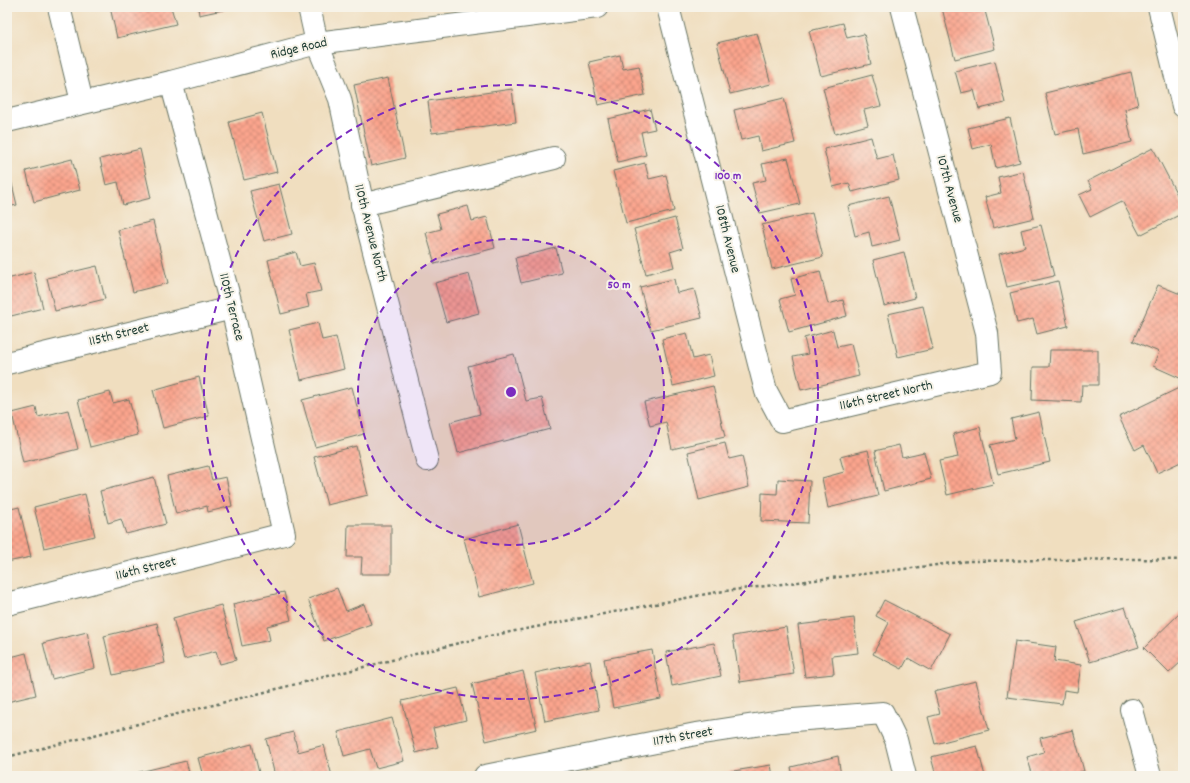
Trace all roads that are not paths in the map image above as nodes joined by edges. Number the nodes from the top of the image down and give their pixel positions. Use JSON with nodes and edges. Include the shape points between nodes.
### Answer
{"nodes":[{"id":1,"x":59,"y":7,"type":"edge"},
{"id":2,"x":309,"y":7,"type":"edge"},
{"id":3,"x":597,"y":7,"type":"edge"},
{"id":4,"x":668,"y":7,"type":"edge"},
{"id":5,"x":902,"y":7,"type":"edge"},
{"id":6,"x":1159,"y":7,"type":"edge"},
{"id":7,"x":317,"y":43,"type":"junction"},
{"id":8,"x":171,"y":82,"type":"junction"},
{"id":9,"x":82,"y":102,"type":"junction"},
{"id":10,"x":1183,"y":106,"type":"edge"},
{"id":11,"x":7,"y":121,"type":"edge"},
{"id":12,"x":554,"y":158,"type":"dead end"},
{"id":13,"x":362,"y":205,"type":"junction"},
{"id":14,"x":232,"y":308,"type":"junction"},
{"id":15,"x":7,"y":363,"type":"edge"},
{"id":16,"x":990,"y":372,"type":"joint"},
{"id":17,"x":782,"y":421,"type":"joint"},
{"id":18,"x":427,"y":460,"type":"dead end"},
{"id":19,"x":284,"y":534,"type":"joint"},
{"id":20,"x":7,"y":604,"type":"edge"},
{"id":21,"x":1132,"y":710,"type":"dead end"},
{"id":22,"x":485,"y":776,"type":"edge"},
{"id":23,"x":905,"y":776,"type":"edge"},
{"id":24,"x":1150,"y":776,"type":"edge"}],
"edges":[{"from":1,"to":9,"type":"street"},
{"from":2,"to":7,"type":"street","name":"110th Avenue North"},
{"from":3,"to":7,"type":"street","name":"Ridge Road"},
{"from":4,"to":17,"type":"street","name":"108th Avenue","via":[[766,391]]},
{"from":5,"to":16,"type":"street","name":"107th Avenue","via":[[987,333]]},
{"from":6,"to":10,"type":"street"},
{"from":7,"to":8,"type":"street","name":"Ridge Road"},
{"from":7,"to":13,"type":"street","name":"110th Avenue North","via":[[340,99]]},
{"from":8,"to":9,"type":"street","name":"Ridge Road"},
{"from":8,"to":14,"type":"street","name":"110th Terrace"},
{"from":9,"to":11,"type":"street","name":"Ridge Road"},
{"from":12,"to":13,"type":"street"},
{"from":13,"to":18,"type":"street","name":"110th Avenue North"},
{"from":14,"to":15,"type":"street","name":"115th Street"},
{"from":14,"to":19,"type":"street","name":"110th Terrace"},
{"from":16,"to":17,"type":"street","name":"116th Street North"},
{"from":19,"to":20,"type":"street","name":"116th Street"},
{"from":21,"to":24,"type":"street"},
{"from":22,"to":23,"type":"street","name":"117th Street","via":[[696,734],[781,721],[883,713],[896,740]]}]}
